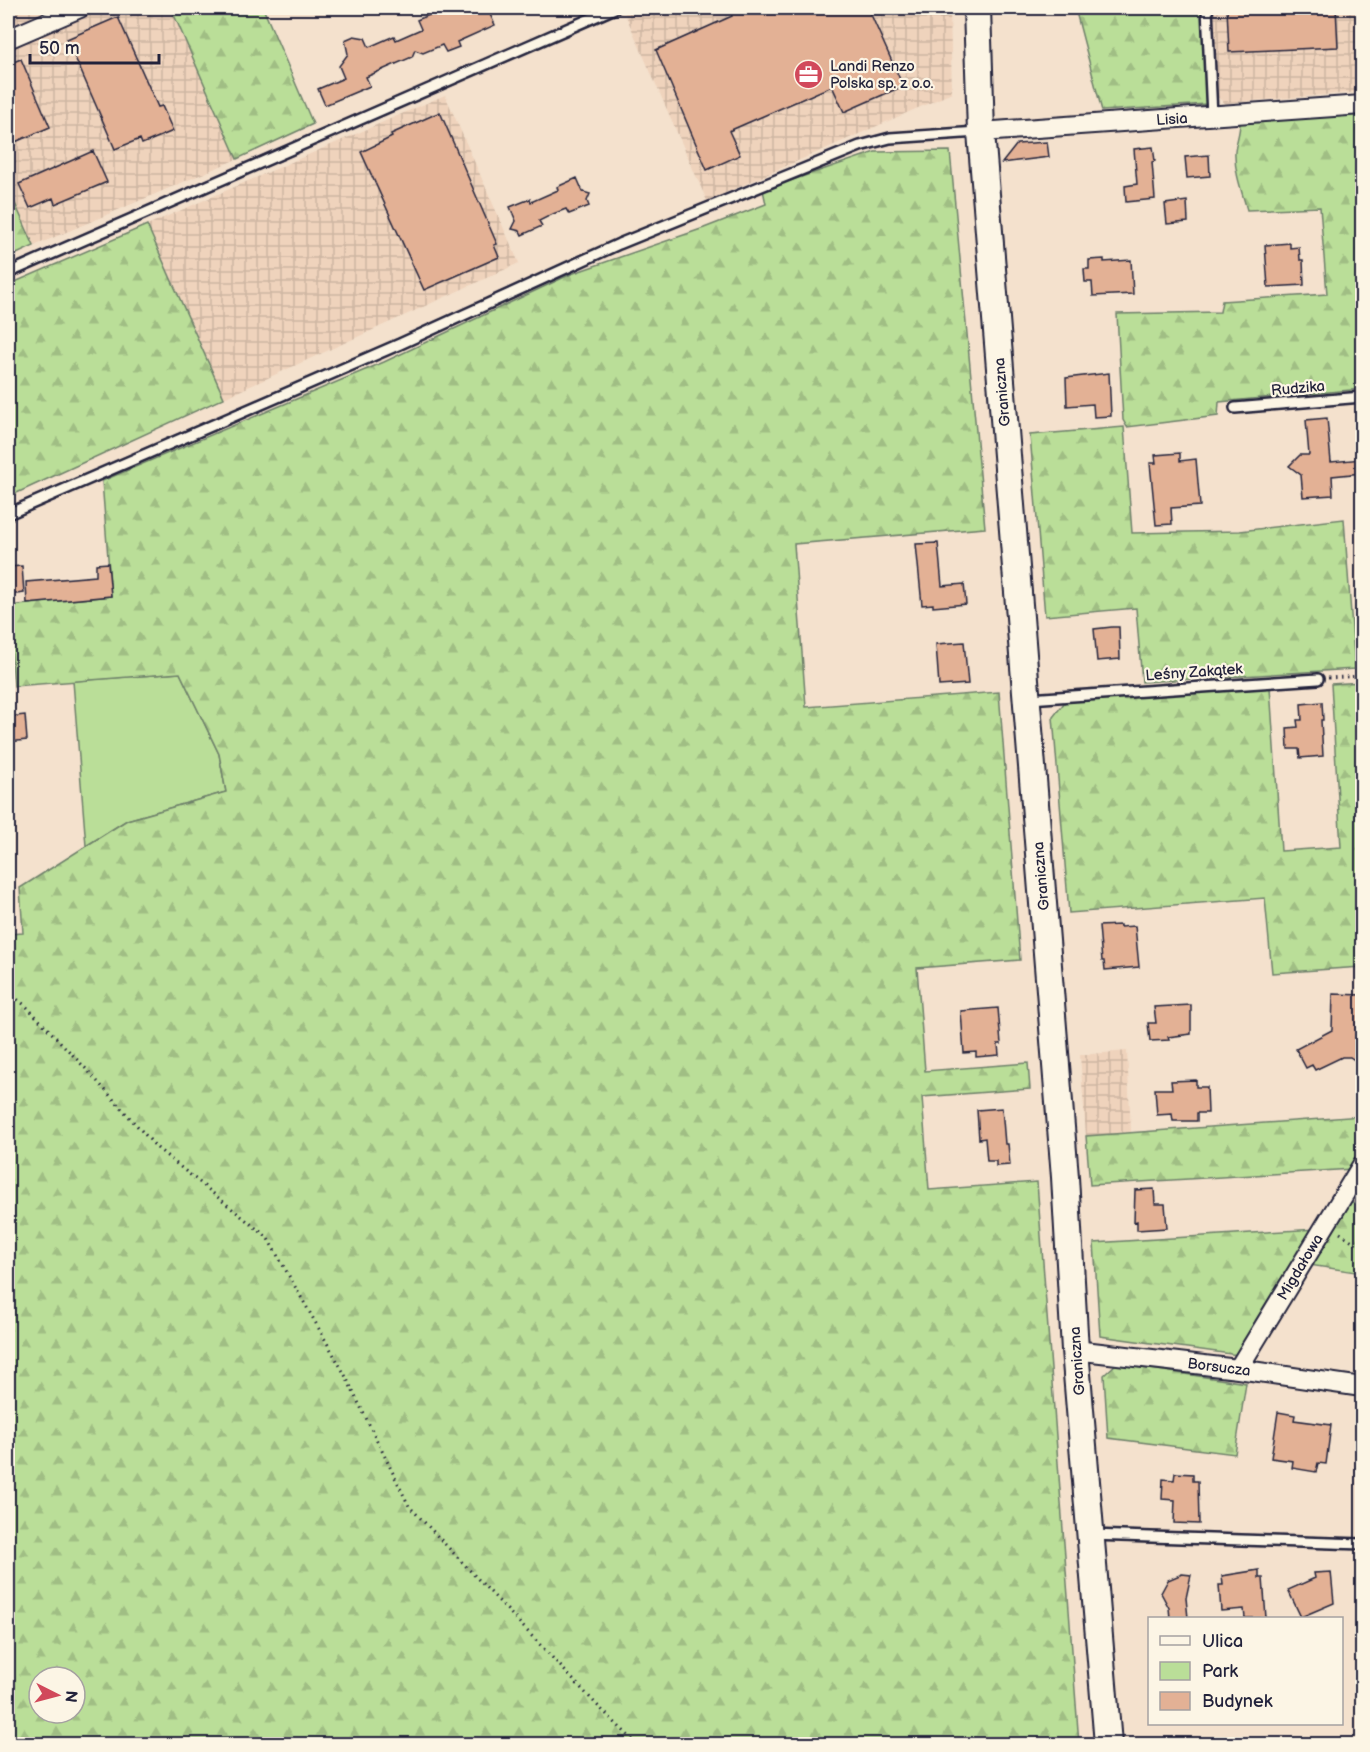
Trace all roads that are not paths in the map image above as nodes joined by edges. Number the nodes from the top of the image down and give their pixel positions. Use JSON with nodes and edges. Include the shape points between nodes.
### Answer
{"nodes":[{"id":1,"x":80,"y":8,"type":"edge"},
{"id":2,"x":615,"y":8,"type":"edge"},
{"id":3,"x":977,"y":8,"type":"edge"},
{"id":4,"x":1207,"y":8,"type":"edge"},
{"id":5,"x":8,"y":39,"type":"edge"},
{"id":6,"x":1362,"y":105,"type":"edge"},
{"id":7,"x":1212,"y":116,"type":"junction"},
{"id":8,"x":981,"y":132,"type":"junction"},
{"id":9,"x":8,"y":273,"type":"edge"},
{"id":10,"x":1362,"y":397,"type":"edge"},
{"id":11,"x":1235,"y":408,"type":"dead end"},
{"id":12,"x":8,"y":514,"type":"edge"},
{"id":13,"x":1318,"y":679,"type":"road end"},
{"id":14,"x":1027,"y":699,"type":"junction"},
{"id":15,"x":1362,"y":1165,"type":"edge"},
{"id":16,"x":1075,"y":1350,"type":"junction"},
{"id":17,"x":1238,"y":1369,"type":"junction"},
{"id":18,"x":1362,"y":1387,"type":"edge"},
{"id":19,"x":1091,"y":1535,"type":"junction"},
{"id":20,"x":1362,"y":1544,"type":"edge"},
{"id":21,"x":1108,"y":1744,"type":"edge"}],
"edges":[{"from":1,"to":5,"type":"street"},
{"from":2,"to":9,"type":"lane"},
{"from":3,"to":8,"type":"street","name":"Graniczna"},
{"from":4,"to":7,"type":"lane"},
{"from":6,"to":7,"type":"street","name":"Lisia"},
{"from":7,"to":8,"type":"street","name":"Lisia"},
{"from":8,"to":12,"type":"lane","via":[[890,138],[860,146],[619,244],[400,345]]},
{"from":8,"to":14,"type":"street","name":"Graniczna"},
{"from":10,"to":11,"type":"lane","name":"Rudzika"},
{"from":13,"to":14,"type":"lane","name":"Leśny Zakątek"},
{"from":14,"to":16,"type":"street","name":"Graniczna"},
{"from":15,"to":17,"type":"street","name":"Migdałowa"},
{"from":16,"to":17,"type":"street","name":"Borsucza"},
{"from":16,"to":19,"type":"street","name":"Graniczna"},
{"from":17,"to":18,"type":"street","name":"Borsucza"},
{"from":19,"to":20,"type":"lane"},
{"from":19,"to":21,"type":"street","name":"Graniczna"}]}
